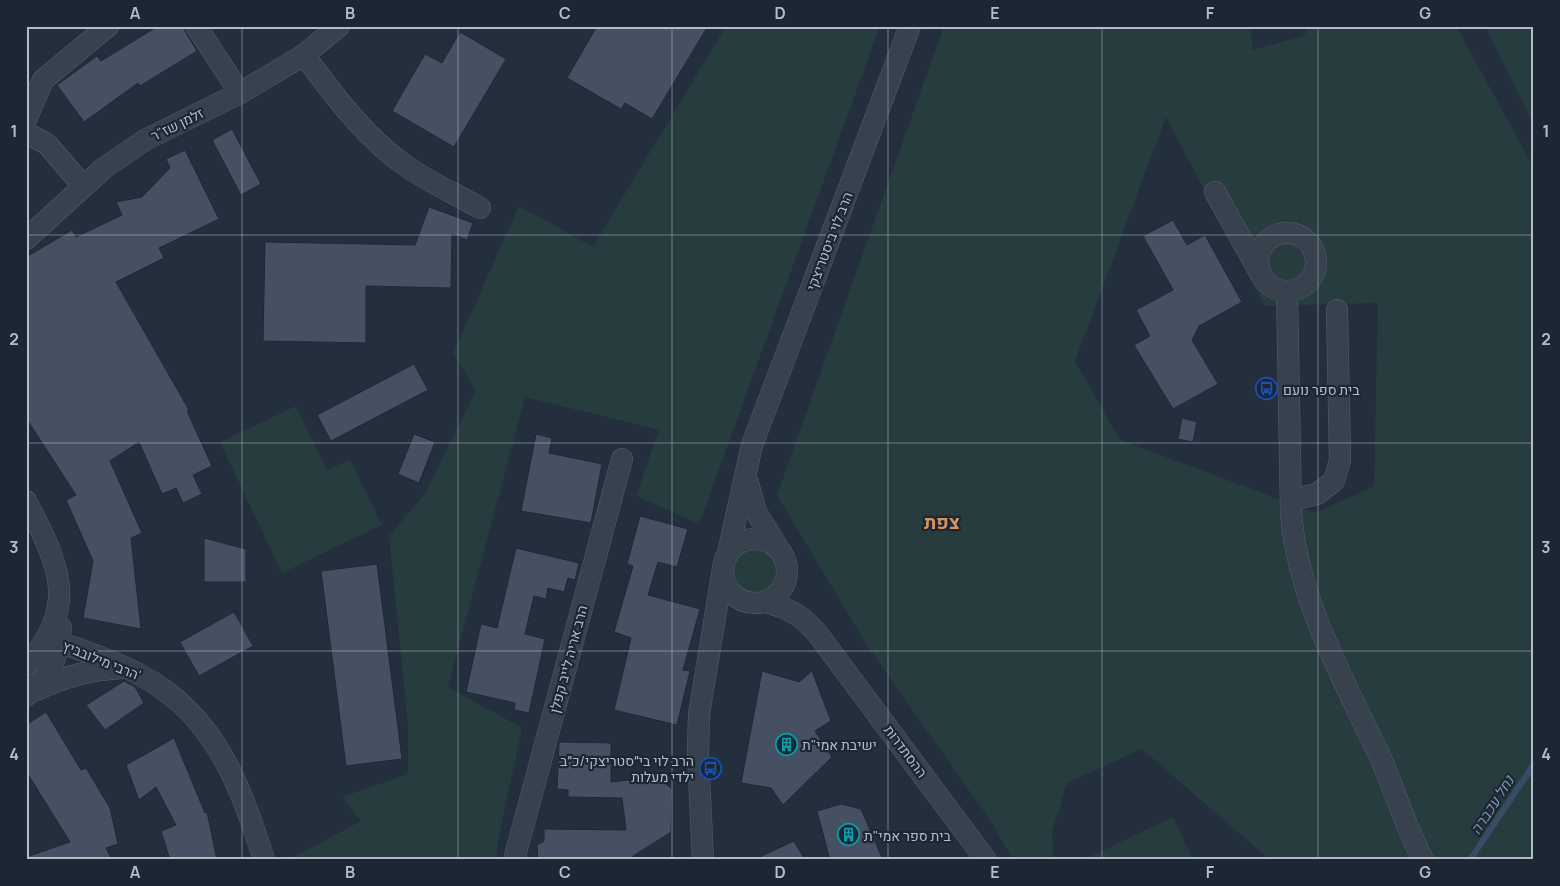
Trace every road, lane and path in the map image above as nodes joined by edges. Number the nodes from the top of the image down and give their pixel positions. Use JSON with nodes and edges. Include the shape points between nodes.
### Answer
{"nodes":[{"id":1,"x":108,"y":26,"type":"edge"},
{"id":2,"x":196,"y":26,"type":"edge"},
{"id":3,"x":339,"y":26,"type":"edge"},
{"id":4,"x":910,"y":26,"type":"edge"},
{"id":5,"x":304,"y":55,"type":"junction"},
{"id":6,"x":240,"y":93,"type":"junction"},
{"id":7,"x":26,"y":119,"type":"edge"},
{"id":8,"x":26,"y":133,"type":"edge"},
{"id":9,"x":83,"y":186,"type":"junction"},
{"id":10,"x":1215,"y":192,"type":"dead end"},
{"id":11,"x":480,"y":208,"type":"dead end"},
{"id":12,"x":26,"y":239,"type":"edge"},
{"id":13,"x":1263,"y":278,"type":"junction"},
{"id":14,"x":1287,"y":291,"type":"junction"},
{"id":15,"x":1337,"y":310,"type":"dead end"},
{"id":16,"x":750,"y":456,"type":"junction"},
{"id":17,"x":622,"y":459,"type":"dead end"},
{"id":18,"x":1291,"y":500,"type":"junction"},
{"id":19,"x":26,"y":501,"type":"edge"},
{"id":20,"x":779,"y":550,"type":"junction"},
{"id":21,"x":726,"y":558,"type":"junction"},
{"id":22,"x":788,"y":570,"type":"junction"},
{"id":23,"x":755,"y":602,"type":"junction"},
{"id":24,"x":53,"y":641,"type":"junction"},
{"id":25,"x":824,"y":642,"type":"junction"},
{"id":26,"x":709,"y":652,"type":"junction"},
{"id":27,"x":26,"y":666,"type":"edge"},
{"id":28,"x":128,"y":668,"type":"junction"},
{"id":29,"x":29,"y":694,"type":"edge"},
{"id":30,"x":264,"y":860,"type":"edge"},
{"id":31,"x":514,"y":860,"type":"edge"},
{"id":32,"x":703,"y":860,"type":"edge"},
{"id":33,"x":986,"y":860,"type":"edge"},
{"id":34,"x":1423,"y":860,"type":"edge"}],
"edges":[{"from":1,"to":7,"type":"street","via":[[43,80]]},
{"from":2,"to":6,"type":"street"},
{"from":3,"to":5,"type":"street","name":"זלמן שז\"ר"},
{"from":4,"to":16,"type":"street","name":"הרב לוי ביסטריצקי"},
{"from":5,"to":6,"type":"street","name":"זלמן שז\"ר"},
{"from":5,"to":11,"type":"street","via":[[378,143],[405,166]]},
{"from":6,"to":9,"type":"street","name":"זלמן שז\"ר","via":[[145,140]]},
{"from":8,"to":9,"type":"street","via":[[47,144]]},
{"from":9,"to":12,"type":"street","name":"זלמן שז\"ר"},
{"from":10,"to":13,"type":"street"},
{"from":13,"to":14,"type":"street","via":[[1274,288]]},
{"from":13,"to":14,"type":"street","via":[[1258,269],[1261,249],[1275,236],[1295,234],[1307,241],[1313,250],[1315,270],[1306,285]]},
{"from":14,"to":18,"type":"street"},
{"from":15,"to":18,"type":"street","via":[[1340,460],[1334,480],[1317,494]]},
{"from":16,"to":20,"type":"street","name":"הרב לוי ביסטריצקי","via":[[748,479],[756,512]]},
{"from":16,"to":21,"type":"street","name":"הרב לוי ביסטריצקי"},
{"from":17,"to":31,"type":"street","name":"הרב אריה לייב קפלן"},
{"from":18,"to":34,"type":"street","via":[[1293,544],[1311,607]]},
{"from":19,"to":24,"type":"street","via":[[44,535],[60,584]]},
{"from":20,"to":21,"type":"street","via":[[766,541],[748,540],[738,544]]},
{"from":20,"to":22,"type":"street","name":"הרב לוי ביסטריצקי"},
{"from":21,"to":23,"type":"street","via":[[723,574],[728,589],[735,597]]},
{"from":21,"to":26,"type":"street","name":"הרב לוי ביסטריצקי"},
{"from":22,"to":23,"type":"street","via":[[783,588],[776,597]]},
{"from":22,"to":25,"type":"street","name":"ההסתדרות","via":[[807,615]]},
{"from":23,"to":25,"type":"street","name":"ההסתדרות","via":[[792,610]]},
{"from":23,"to":26,"type":"street","via":[[725,619]]},
{"from":24,"to":27,"type":"street"},
{"from":24,"to":28,"type":"street","name":"הרבי מילובביץ'"},
{"from":24,"to":29,"type":"street","via":[[54,663]]},
{"from":25,"to":33,"type":"street","name":"ההסתדרות"},
{"from":26,"to":32,"type":"street","via":[[699,714]]},
{"from":28,"to":29,"type":"street","via":[[82,672]]},
{"from":28,"to":30,"type":"street","name":"הרבי מילובביץ'","via":[[174,695],[214,742],[232,773]]}]}
